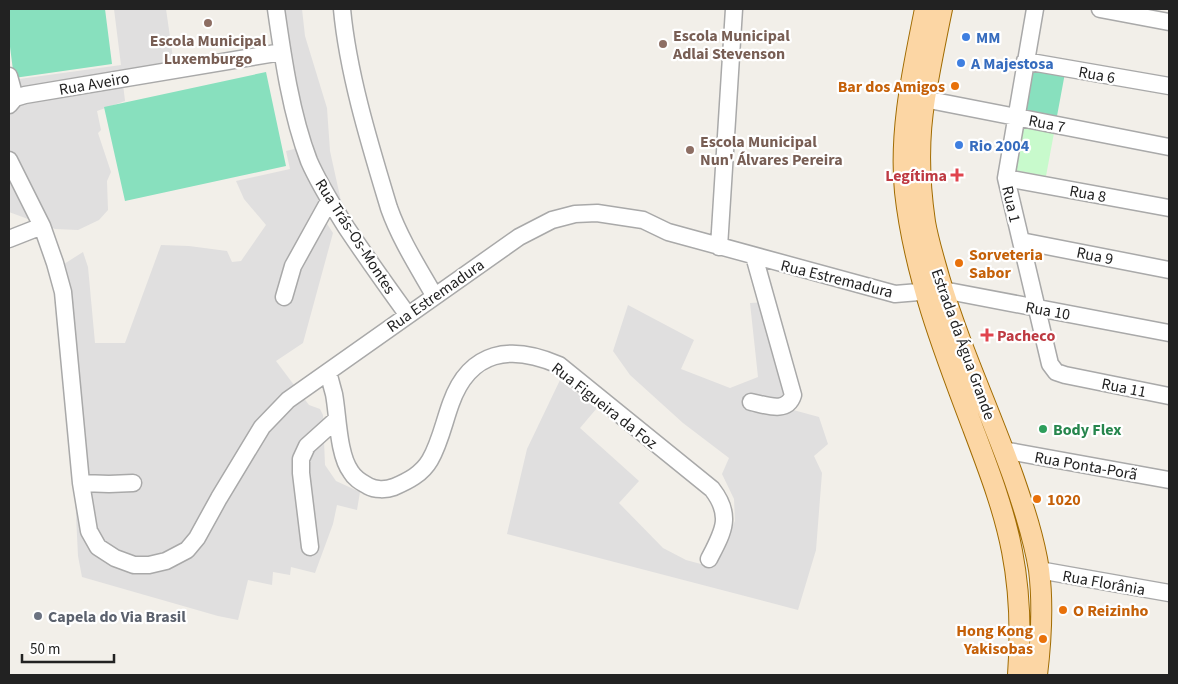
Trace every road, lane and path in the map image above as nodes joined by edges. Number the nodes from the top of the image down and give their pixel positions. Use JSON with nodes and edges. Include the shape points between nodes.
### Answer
{"nodes":[{"id":1,"x":276,"y":9,"type":"edge"},
{"id":2,"x":342,"y":9,"type":"edge"},
{"id":3,"x":734,"y":9,"type":"edge"},
{"id":4,"x":925,"y":9,"type":"edge"},
{"id":5,"x":942,"y":9,"type":"edge"},
{"id":6,"x":1035,"y":9,"type":"edge"},
{"id":7,"x":1100,"y":9,"type":"edge"},
{"id":8,"x":1169,"y":22,"type":"edge"},
{"id":9,"x":282,"y":52,"type":"junction"},
{"id":10,"x":1025,"y":61,"type":"junction"},
{"id":11,"x":9,"y":76,"type":"edge"},
{"id":12,"x":1169,"y":86,"type":"edge"},
{"id":13,"x":924,"y":99,"type":"junction"},
{"id":14,"x":16,"y":100,"type":"edge"},
{"id":15,"x":1015,"y":117,"type":"junction"},
{"id":16,"x":1169,"y":147,"type":"edge"},
{"id":17,"x":9,"y":160,"type":"edge"},
{"id":18,"x":1006,"y":178,"type":"junction"},
{"id":19,"x":329,"y":200,"type":"junction"},
{"id":20,"x":1169,"y":208,"type":"edge"},
{"id":21,"x":42,"y":226,"type":"junction"},
{"id":22,"x":9,"y":239,"type":"edge"},
{"id":23,"x":1021,"y":241,"type":"junction"},
{"id":24,"x":719,"y":247,"type":"junction"},
{"id":25,"x":754,"y":256,"type":"junction"},
{"id":26,"x":1169,"y":270,"type":"edge"},
{"id":27,"x":935,"y":292,"type":"junction"},
{"id":28,"x":434,"y":296,"type":"junction"},
{"id":29,"x":284,"y":297,"type":"dead end"},
{"id":30,"x":1037,"y":308,"type":"junction"},
{"id":31,"x":408,"y":314,"type":"junction"},
{"id":32,"x":1169,"y":333,"type":"edge"},
{"id":33,"x":328,"y":372,"type":"junction"},
{"id":34,"x":1079,"y":379,"type":"joint"},
{"id":35,"x":1169,"y":396,"type":"edge"},
{"id":36,"x":751,"y":402,"type":"dead end"},
{"id":37,"x":338,"y":419,"type":"junction"},
{"id":38,"x":1003,"y":450,"type":"junction"},
{"id":39,"x":1169,"y":480,"type":"edge"},
{"id":40,"x":81,"y":483,"type":"junction"},
{"id":41,"x":133,"y":483,"type":"dead end"},
{"id":42,"x":310,"y":547,"type":"dead end"},
{"id":43,"x":709,"y":560,"type":"dead end"},
{"id":44,"x":1039,"y":570,"type":"junction"},
{"id":45,"x":1169,"y":593,"type":"edge"},
{"id":46,"x":1018,"y":675,"type":"edge"},
{"id":47,"x":1037,"y":675,"type":"edge"}],
"edges":[{"from":1,"to":9,"type":"street","name":"Rua Trás-Os-Montes"},
{"from":2,"to":28,"type":"street","via":[[353,74],[389,208],[404,244]]},
{"from":3,"to":24,"type":"street"},
{"from":4,"to":27,"type":"main road","name":"Estrada da Água Grande","via":[[909,88],[903,149],[908,209]]},
{"from":5,"to":13,"type":"main road","name":"Estrada da Água Grande"},
{"from":6,"to":10,"type":"street","name":"Rua 1"},
{"from":7,"to":8,"type":"street"},
{"from":9,"to":14,"type":"street","name":"Rua Aveiro"},
{"from":9,"to":19,"type":"street","name":"Rua Trás-Os-Montes","via":[[301,136]]},
{"from":10,"to":12,"type":"street","name":"Rua 6"},
{"from":10,"to":15,"type":"street","name":"Rua 1"},
{"from":11,"to":14,"type":"street"},
{"from":13,"to":15,"type":"street","name":"Rua 7"},
{"from":13,"to":27,"type":"main road","name":"Estrada da Água Grande","via":[[921,186]]},
{"from":15,"to":16,"type":"street","name":"Rua 7"},
{"from":15,"to":18,"type":"street","name":"Rua 1"},
{"from":17,"to":21,"type":"street","name":"Rua Estremadura"},
{"from":18,"to":20,"type":"street","name":"Rua 8"},
{"from":18,"to":23,"type":"street","name":"Rua 1"},
{"from":19,"to":29,"type":"street","via":[[292,266]]},
{"from":19,"to":31,"type":"street","name":"Rua Trás-Os-Montes","via":[[371,265]]},
{"from":21,"to":22,"type":"street"},
{"from":21,"to":40,"type":"street","name":"Rua Estremadura","via":[[63,292]]},
{"from":23,"to":26,"type":"street","name":"Rua 9"},
{"from":23,"to":30,"type":"street","name":"Rua 1"},
{"from":24,"to":25,"type":"street","name":"Rua Estremadura"},
{"from":24,"to":28,"type":"street","name":"Rua Estremadura","via":[[668,232],[643,220],[596,213],[575,214],[552,220],[519,237]]},
{"from":25,"to":27,"type":"street","name":"Rua Estremadura","via":[[895,294]]},
{"from":25,"to":36,"type":"street","via":[[793,395],[786,406]]},
{"from":27,"to":30,"type":"street","name":"Rua 10"},
{"from":27,"to":38,"type":"main road","name":"Estrada da Água Grande","via":[[950,315]]},
{"from":27,"to":46,"type":"main road","name":"Estrada da Água Grande","via":[[965,407],[1008,533],[1018,587]]},
{"from":28,"to":31,"type":"street","name":"Rua Estremadura"},
{"from":30,"to":32,"type":"street","name":"Rua 10"},
{"from":30,"to":34,"type":"street","name":"Rua 1","via":[[1050,364],[1056,372]]},
{"from":31,"to":33,"type":"street","name":"Rua Estremadura"},
{"from":33,"to":37,"type":"street","name":"Rua Figueira da Foz"},
{"from":33,"to":40,"type":"street","name":"Rua Estremadura","via":[[288,400],[262,427],[197,538],[187,550],[166,561],[134,565],[98,547],[89,531]]},
{"from":34,"to":35,"type":"street","name":"Rua 11"},
{"from":37,"to":42,"type":"street","via":[[307,446],[301,459]]},
{"from":37,"to":43,"type":"street","name":"Rua Figueira da Foz","via":[[344,458],[350,471],[374,489],[391,488],[414,478],[429,462],[458,387],[477,365],[508,353],[539,357],[559,365],[712,489],[725,514],[721,534]]},
{"from":38,"to":39,"type":"street","name":"Rua Ponta-Porã"},
{"from":38,"to":44,"type":"main road","name":"Estrada da Água Grande","via":[[1025,511]]},
{"from":40,"to":41,"type":"street"},
{"from":44,"to":45,"type":"street","name":"Rua Florânia"},
{"from":44,"to":47,"type":"main road","name":"Estrada da Água Grande","via":[[1040,656]]}]}
